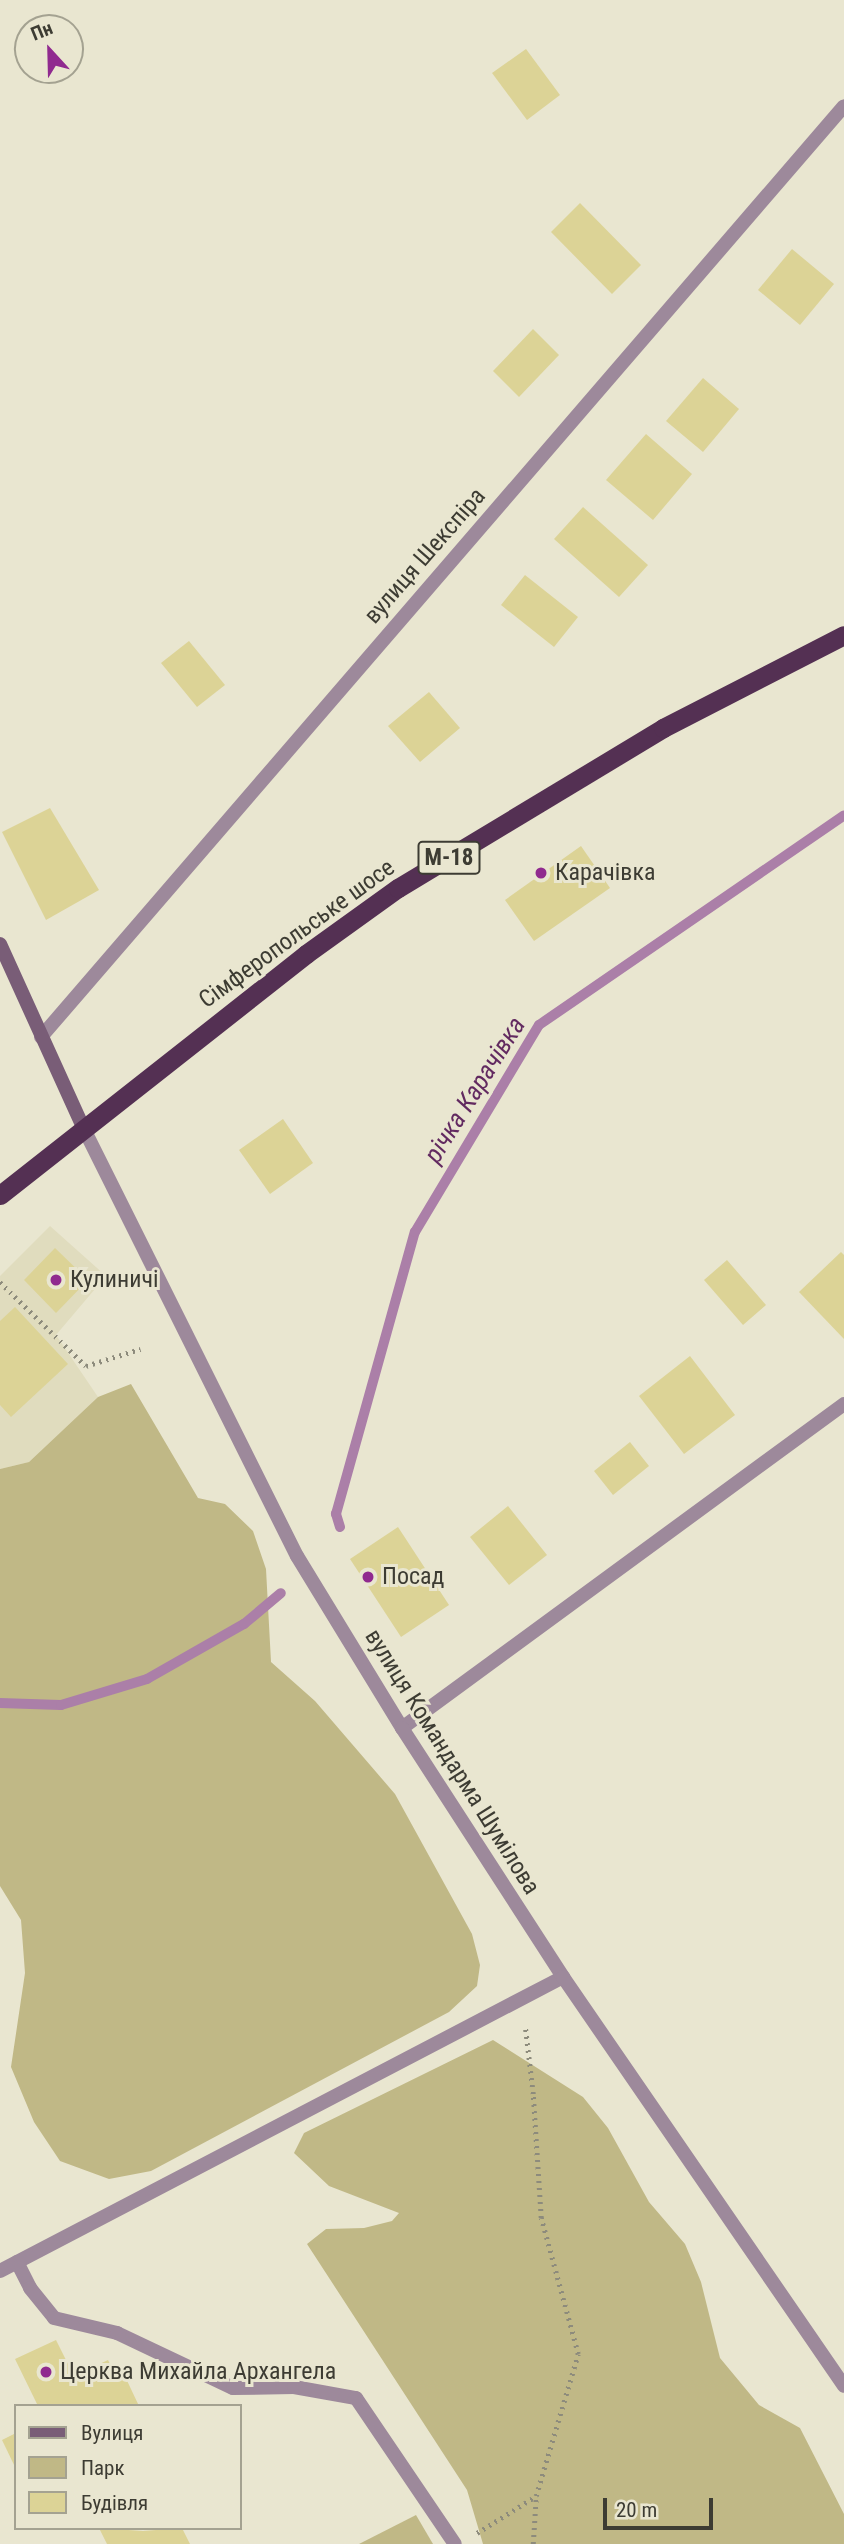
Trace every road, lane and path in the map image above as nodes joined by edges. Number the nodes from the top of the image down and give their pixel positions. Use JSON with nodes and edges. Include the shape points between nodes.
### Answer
{"nodes":[{"id":1,"x":844,"y":106,"type":"edge"},
{"id":2,"x":844,"y":635,"type":"edge"},
{"id":3,"x":0,"y":944,"type":"edge"},
{"id":4,"x":41,"y":1037,"type":"junction"},
{"id":5,"x":83,"y":1127,"type":"junction"},
{"id":6,"x":0,"y":1195,"type":"edge"},
{"id":7,"x":0,"y":1282,"type":"edge"},
{"id":8,"x":140,"y":1349,"type":"dead end"},
{"id":9,"x":844,"y":1404,"type":"edge"},
{"id":10,"x":402,"y":1728,"type":"junction"},
{"id":11,"x":563,"y":1977,"type":"junction"},
{"id":12,"x":522,"y":1999,"type":"junction"},
{"id":13,"x":17,"y":2262,"type":"junction"},
{"id":14,"x":0,"y":2271,"type":"edge"},
{"id":15,"x":844,"y":2385,"type":"edge"},
{"id":16,"x":536,"y":2496,"type":"junction"},
{"id":17,"x":469,"y":2537,"type":"dead end"},
{"id":18,"x":455,"y":2544,"type":"edge"},
{"id":19,"x":533,"y":2544,"type":"edge"}],
"edges":[{"from":1,"to":4,"type":"street","name":"вулиця Шекспіра"},
{"from":2,"to":5,"type":"highway","name":"Сімферопольське шосе","number":"М-18","via":[[663,728],[398,888]]},
{"from":3,"to":4,"type":"main road"},
{"from":4,"to":5,"type":"main road"},
{"from":5,"to":6,"type":"highway","number":"М-18"},
{"from":5,"to":10,"type":"street","name":"вулиця Командарма Шумілова","via":[[297,1556]]},
{"from":7,"to":8,"type":"path","via":[[86,1366]]},
{"from":9,"to":10,"type":"street"},
{"from":10,"to":11,"type":"street","name":"вулиця Командарма Шумілова"},
{"from":11,"to":12,"type":"street"},
{"from":11,"to":15,"type":"street","name":"вулиця Командарма Шумілова"},
{"from":12,"to":13,"type":"street"},
{"from":12,"to":16,"type":"path","via":[[541,2218],[578,2354]]},
{"from":13,"to":14,"type":"street"},
{"from":13,"to":18,"type":"street","via":[[54,2318],[117,2333],[233,2388],[294,2387],[356,2398]]},
{"from":16,"to":17,"type":"path"},
{"from":16,"to":19,"type":"path"}]}
